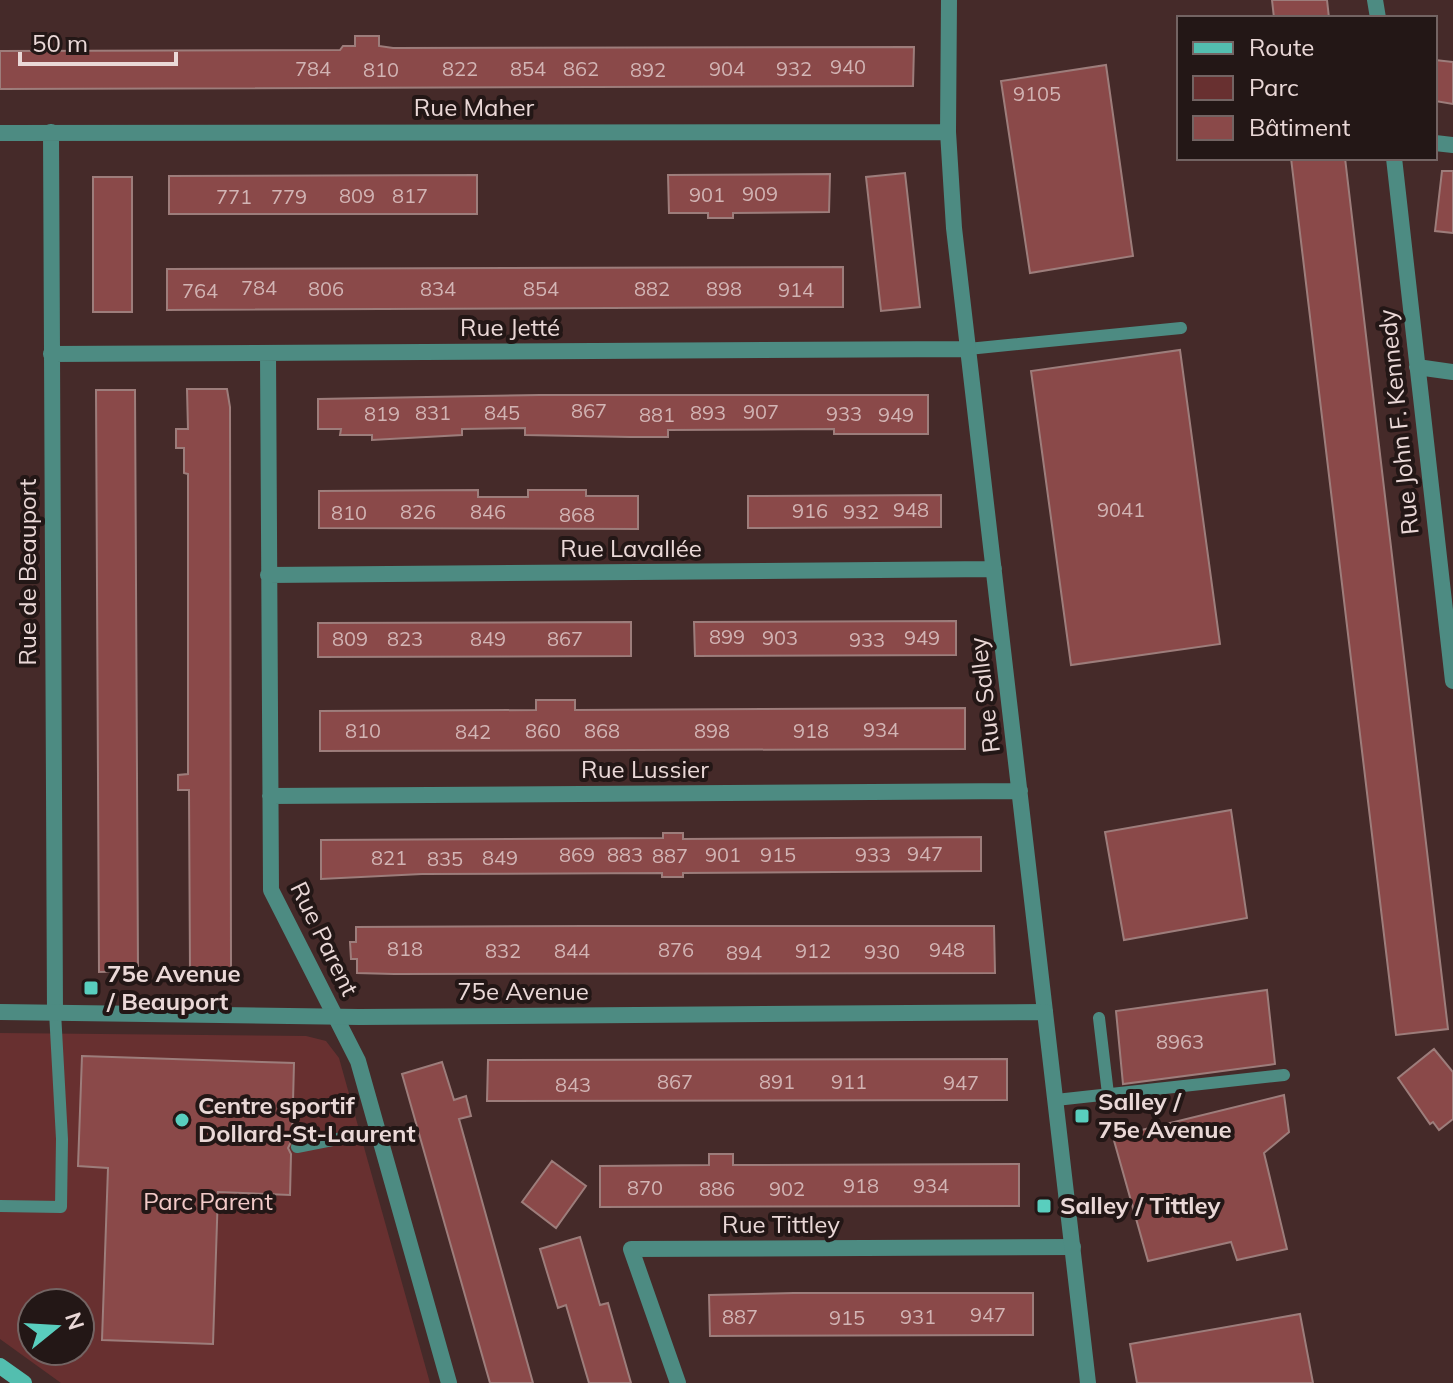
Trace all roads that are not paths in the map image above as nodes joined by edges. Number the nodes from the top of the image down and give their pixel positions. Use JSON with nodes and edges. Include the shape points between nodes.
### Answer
{"nodes":[{"id":1,"x":949,"y":0,"type":"edge"},
{"id":2,"x":51,"y":132,"type":"junction"},
{"id":3,"x":948,"y":132,"type":"junction"},
{"id":4,"x":0,"y":133,"type":"edge"},
{"id":5,"x":1394,"y":160,"type":"edge"},
{"id":6,"x":1181,"y":328,"type":"dead end"},
{"id":7,"x":968,"y":349,"type":"junction"},
{"id":8,"x":268,"y":353,"type":"junction"},
{"id":9,"x":51,"y":354,"type":"junction"},
{"id":10,"x":1417,"y":367,"type":"junction"},
{"id":11,"x":1453,"y":372,"type":"edge"},
{"id":12,"x":994,"y":569,"type":"junction"},
{"id":13,"x":268,"y":575,"type":"junction"},
{"id":14,"x":1448,"y":589,"type":"edge"},
{"id":15,"x":1453,"y":681,"type":"edge"},
{"id":16,"x":1020,"y":791,"type":"junction"},
{"id":17,"x":270,"y":796,"type":"junction"},
{"id":18,"x":0,"y":1012,"type":"edge"},
{"id":19,"x":55,"y":1012,"type":"junction"},
{"id":20,"x":1045,"y":1012,"type":"junction"},
{"id":21,"x":335,"y":1017,"type":"junction"},
{"id":22,"x":1099,"y":1018,"type":"dead end"},
{"id":23,"x":1284,"y":1075,"type":"dead end"},
{"id":24,"x":1108,"y":1094,"type":"junction"},
{"id":25,"x":1056,"y":1100,"type":"junction"},
{"id":26,"x":378,"y":1131,"type":"junction"},
{"id":27,"x":297,"y":1147,"type":"dead end"},
{"id":28,"x":0,"y":1206,"type":"edge"},
{"id":29,"x":1073,"y":1247,"type":"junction"},
{"id":30,"x":0,"y":1366,"type":"edge"},
{"id":31,"x":24,"y":1383,"type":"edge"},
{"id":32,"x":449,"y":1383,"type":"edge"},
{"id":33,"x":678,"y":1383,"type":"edge"},
{"id":34,"x":1088,"y":1383,"type":"edge"}],
"edges":[{"from":1,"to":3,"type":"street","name":"Rue Salley"},
{"from":2,"to":3,"type":"street","name":"Rue Maher"},
{"from":2,"to":4,"type":"street","name":"Rue Maher"},
{"from":2,"to":9,"type":"street","name":"Rue de Beauport"},
{"from":3,"to":7,"type":"street","name":"Rue Salley"},
{"from":5,"to":10,"type":"street","name":"Rue John F. Kennedy"},
{"from":6,"to":7,"type":"lane"},
{"from":7,"to":8,"type":"street","name":"Rue Jetté"},
{"from":7,"to":12,"type":"street","name":"Rue Salley"},
{"from":8,"to":9,"type":"street","name":"Rue Jetté"},
{"from":8,"to":13,"type":"street","name":"Rue Parent"},
{"from":9,"to":19,"type":"street","name":"Rue de Beauport"},
{"from":10,"to":11,"type":"street"},
{"from":10,"to":14,"type":"street","name":"Rue John F. Kennedy"},
{"from":12,"to":13,"type":"street","name":"Rue Lavallée"},
{"from":12,"to":16,"type":"street","name":"Rue Salley"},
{"from":13,"to":17,"type":"street","name":"Rue Parent"},
{"from":14,"to":15,"type":"street","name":"Rue John F. Kennedy"},
{"from":16,"to":17,"type":"street","name":"Rue Lussier"},
{"from":16,"to":20,"type":"street","name":"Rue Salley"},
{"from":17,"to":21,"type":"street","name":"Rue Parent","via":[[272,896]]},
{"from":18,"to":19,"type":"street","name":"75e Avenue"},
{"from":19,"to":21,"type":"street","name":"75e Avenue"},
{"from":19,"to":28,"type":"lane","via":[[61,1207]]},
{"from":20,"to":21,"type":"street","name":"75e Avenue"},
{"from":20,"to":25,"type":"street","name":"Rue Salley"},
{"from":21,"to":26,"type":"street","name":"Rue Parent","via":[[358,1061]]},
{"from":22,"to":24,"type":"lane"},
{"from":23,"to":24,"type":"lane"},
{"from":24,"to":25,"type":"lane"},
{"from":25,"to":29,"type":"street","name":"Rue Salley"},
{"from":26,"to":27,"type":"lane"},
{"from":26,"to":32,"type":"street","name":"Rue Parent"},
{"from":29,"to":33,"type":"street","name":"Rue Tittley","via":[[631,1249]]},
{"from":29,"to":34,"type":"street","name":"Rue Salley"},
{"from":30,"to":31,"type":"main road"}]}
